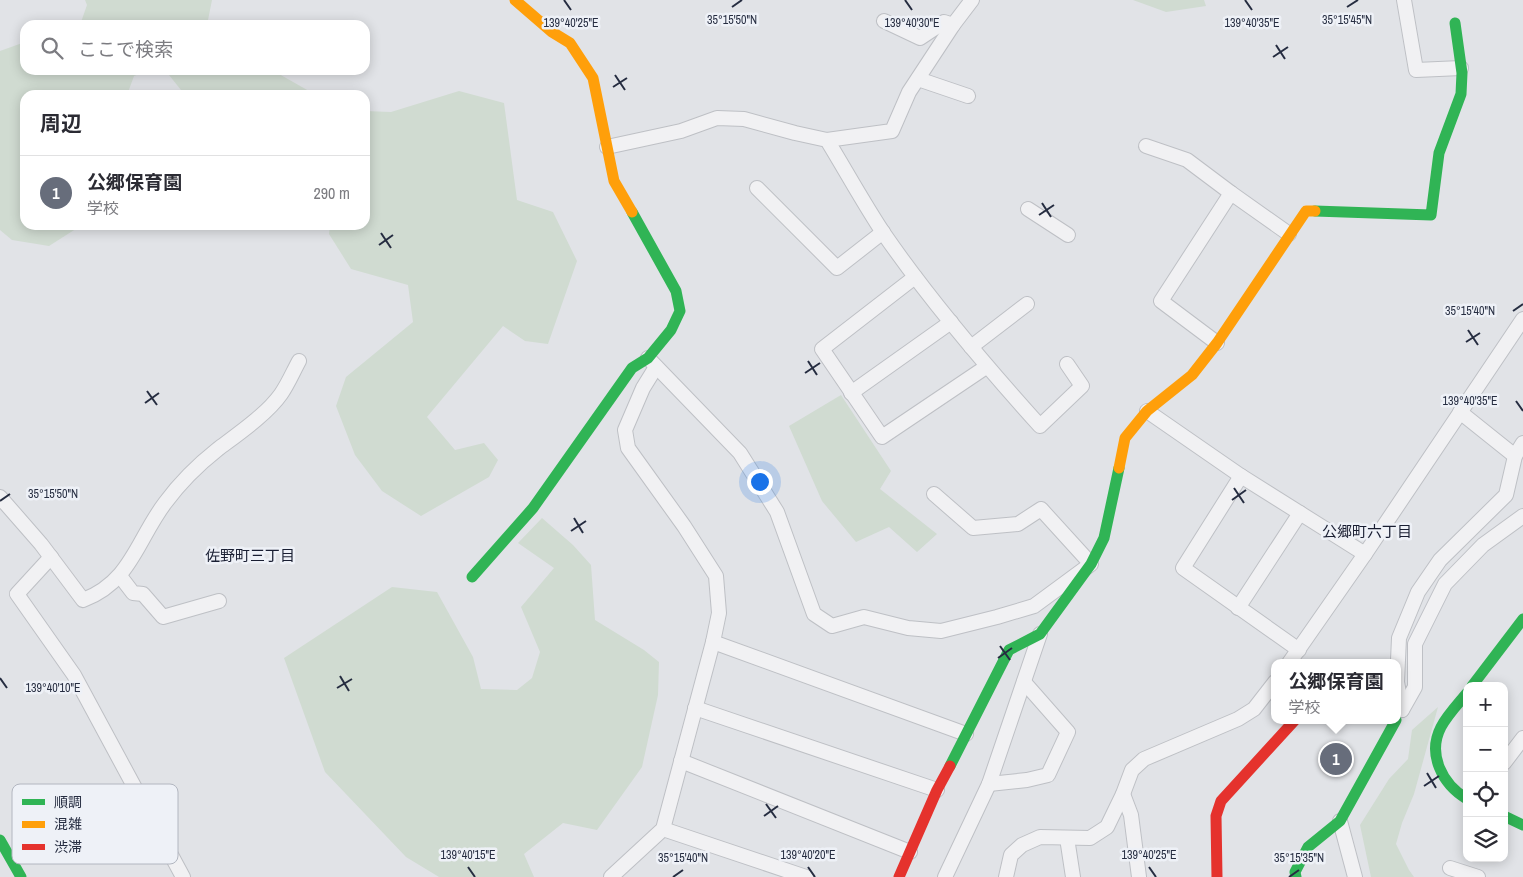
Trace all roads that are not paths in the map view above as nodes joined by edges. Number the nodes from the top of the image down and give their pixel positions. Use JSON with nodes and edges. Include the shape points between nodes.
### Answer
{"nodes":[{"id":1,"x":514,"y":0,"type":"edge"},
{"id":2,"x":972,"y":0,"type":"edge"},
{"id":3,"x":1404,"y":0,"type":"edge"},
{"id":4,"x":884,"y":21,"type":"dead end"},
{"id":5,"x":1455,"y":23,"type":"dead end"},
{"id":6,"x":953,"y":25,"type":"junction"},
{"id":7,"x":1462,"y":68,"type":"junction"},
{"id":8,"x":918,"y":79,"type":"junction"},
{"id":9,"x":968,"y":96,"type":"dead end"},
{"id":10,"x":827,"y":140,"type":"junction"},
{"id":11,"x":1146,"y":146,"type":"dead end"},
{"id":12,"x":607,"y":147,"type":"junction"},
{"id":13,"x":757,"y":188,"type":"dead end"},
{"id":14,"x":1231,"y":193,"type":"junction"},
{"id":15,"x":1028,"y":209,"type":"dead end"},
{"id":16,"x":883,"y":232,"type":"junction"},
{"id":17,"x":1288,"y":234,"type":"junction"},
{"id":18,"x":1068,"y":235,"type":"dead end"},
{"id":19,"x":915,"y":277,"type":"junction"},
{"id":20,"x":1027,"y":304,"type":"dead end"},
{"id":21,"x":1523,"y":318,"type":"edge"},
{"id":22,"x":951,"y":322,"type":"junction"},
{"id":23,"x":1217,"y":343,"type":"junction"},
{"id":24,"x":971,"y":348,"type":"junction"},
{"id":25,"x":300,"y":361,"type":"dead end"},
{"id":26,"x":652,"y":363,"type":"junction"},
{"id":27,"x":1068,"y":364,"type":"dead end"},
{"id":28,"x":986,"y":367,"type":"junction"},
{"id":29,"x":851,"y":393,"type":"junction"},
{"id":30,"x":1147,"y":411,"type":"junction"},
{"id":31,"x":1460,"y":412,"type":"junction"},
{"id":32,"x":1523,"y":443,"type":"edge"},
{"id":33,"x":1516,"y":456,"type":"junction"},
{"id":34,"x":1241,"y":476,"type":"junction"},
{"id":35,"x":934,"y":494,"type":"dead end"},
{"id":36,"x":0,"y":497,"type":"edge"},
{"id":37,"x":1300,"y":513,"type":"junction"},
{"id":38,"x":1523,"y":516,"type":"edge"},
{"id":39,"x":1366,"y":554,"type":"junction"},
{"id":40,"x":51,"y":557,"type":"junction"},
{"id":41,"x":1091,"y":564,"type":"junction"},
{"id":42,"x":120,"y":576,"type":"junction"},
{"id":43,"x":472,"y":577,"type":"dead end"},
{"id":44,"x":219,"y":601,"type":"dead end"},
{"id":45,"x":1238,"y":608,"type":"junction"},
{"id":46,"x":1523,"y":619,"type":"edge"},
{"id":47,"x":1040,"y":634,"type":"junction"},
{"id":48,"x":712,"y":642,"type":"junction"},
{"id":49,"x":1299,"y":650,"type":"junction"},
{"id":50,"x":1292,"y":659,"type":"edge"},
{"id":51,"x":1398,"y":659,"type":"edge"},
{"id":52,"x":1024,"y":682,"type":"junction"},
{"id":53,"x":1475,"y":682,"type":"edge"},
{"id":54,"x":1271,"y":687,"type":"edge"},
{"id":55,"x":1463,"y":698,"type":"edge"},
{"id":56,"x":695,"y":708,"type":"junction"},
{"id":57,"x":1401,"y":709,"type":"edge"},
{"id":58,"x":1291,"y":724,"type":"edge"},
{"id":59,"x":1393,"y":724,"type":"edge"},
{"id":60,"x":966,"y":734,"type":"junction"},
{"id":61,"x":1523,"y":738,"type":"edge"},
{"id":62,"x":1508,"y":758,"type":"edge"},
{"id":63,"x":681,"y":761,"type":"junction"},
{"id":64,"x":133,"y":784,"type":"edge"},
{"id":65,"x":989,"y":784,"type":"junction"},
{"id":66,"x":937,"y":790,"type":"junction"},
{"id":67,"x":1123,"y":794,"type":"junction"},
{"id":68,"x":1463,"y":797,"type":"edge"},
{"id":69,"x":1506,"y":817,"type":"edge"},
{"id":70,"x":1340,"y":821,"type":"junction"},
{"id":71,"x":1523,"y":825,"type":"edge"},
{"id":72,"x":663,"y":829,"type":"junction"},
{"id":73,"x":1067,"y":838,"type":"junction"},
{"id":74,"x":0,"y":840,"type":"edge"},
{"id":75,"x":910,"y":852,"type":"junction"},
{"id":76,"x":12,"y":861,"type":"edge"},
{"id":77,"x":14,"y":864,"type":"edge"},
{"id":78,"x":176,"y":864,"type":"edge"},
{"id":79,"x":1450,"y":868,"type":"dead end"},
{"id":80,"x":21,"y":877,"type":"edge"},
{"id":81,"x":183,"y":877,"type":"edge"},
{"id":82,"x":611,"y":877,"type":"edge"},
{"id":83,"x":806,"y":877,"type":"edge"},
{"id":84,"x":899,"y":877,"type":"edge"},
{"id":85,"x":945,"y":877,"type":"edge"},
{"id":86,"x":1006,"y":877,"type":"edge"},
{"id":87,"x":1073,"y":877,"type":"edge"},
{"id":88,"x":1139,"y":877,"type":"edge"},
{"id":89,"x":1217,"y":877,"type":"edge"},
{"id":90,"x":1296,"y":877,"type":"edge"},
{"id":91,"x":1355,"y":877,"type":"edge"},
{"id":92,"x":1478,"y":877,"type":"edge"}],
"edges":[{"from":1,"to":12,"type":"street","via":[[570,43],[593,78]]},
{"from":2,"to":6,"type":"street"},
{"from":3,"to":7,"type":"street","via":[[1416,70]]},
{"from":4,"to":6,"type":"street","via":[[920,38],[944,22]]},
{"from":5,"to":7,"type":"street"},
{"from":6,"to":8,"type":"street"},
{"from":7,"to":17,"type":"street","via":[[1461,94],[1439,153],[1432,215],[1306,211]]},
{"from":8,"to":9,"type":"street"},
{"from":8,"to":10,"type":"street","via":[[892,131]]},
{"from":10,"to":12,"type":"street","via":[[744,119],[717,118],[681,131]]},
{"from":10,"to":16,"type":"street"},
{"from":11,"to":14,"type":"street","via":[[1187,160]]},
{"from":12,"to":26,"type":"street","via":[[614,181],[676,292],[680,310]]},
{"from":13,"to":16,"type":"street","via":[[837,268]]},
{"from":14,"to":17,"type":"street"},
{"from":14,"to":23,"type":"street","via":[[1161,302]]},
{"from":15,"to":18,"type":"street"},
{"from":16,"to":19,"type":"street"},
{"from":17,"to":23,"type":"street"},
{"from":19,"to":22,"type":"street"},
{"from":19,"to":29,"type":"street","via":[[822,349]]},
{"from":20,"to":24,"type":"street"},
{"from":21,"to":31,"type":"street"},
{"from":22,"to":24,"type":"street"},
{"from":22,"to":29,"type":"street"},
{"from":23,"to":30,"type":"street","via":[[1192,374]]},
{"from":24,"to":28,"type":"street"},
{"from":25,"to":42,"type":"street","via":[[280,395],[249,426],[196,468],[164,504]]},
{"from":26,"to":41,"type":"street","via":[[740,453],[777,512],[814,614],[832,626],[864,617],[908,628],[941,631],[988,620],[1034,606]]},
{"from":26,"to":43,"type":"street","via":[[632,368],[532,508]]},
{"from":26,"to":48,"type":"street","via":[[625,430],[628,448],[716,576],[719,612]]},
{"from":27,"to":28,"type":"street","via":[[1082,386],[1040,426]]},
{"from":28,"to":29,"type":"street","via":[[882,437]]},
{"from":30,"to":34,"type":"street"},
{"from":30,"to":41,"type":"street","via":[[1125,438],[1104,538]]},
{"from":31,"to":33,"type":"street"},
{"from":31,"to":39,"type":"street"},
{"from":32,"to":33,"type":"street"},
{"from":33,"to":51,"type":"street","via":[[1506,495],[1440,560],[1418,592],[1399,638]]},
{"from":34,"to":37,"type":"street"},
{"from":34,"to":45,"type":"street","via":[[1183,568]]},
{"from":35,"to":41,"type":"street","via":[[973,528],[1018,524],[1041,509]]},
{"from":36,"to":40,"type":"street"},
{"from":37,"to":39,"type":"street"},
{"from":37,"to":45,"type":"street"},
{"from":38,"to":57,"type":"street","via":[[1483,545],[1445,584],[1414,644],[1415,687]]},
{"from":39,"to":49,"type":"street"},
{"from":40,"to":42,"type":"street","via":[[83,600],[97,595]]},
{"from":40,"to":64,"type":"street","via":[[17,594],[74,676]]},
{"from":41,"to":47,"type":"street"},
{"from":42,"to":44,"type":"street","via":[[133,592],[144,594],[163,617]]},
{"from":45,"to":49,"type":"street"},
{"from":46,"to":53,"type":"street"},
{"from":47,"to":52,"type":"street"},
{"from":47,"to":60,"type":"street","via":[[1009,650]]},
{"from":48,"to":56,"type":"street"},
{"from":48,"to":60,"type":"street"},
{"from":49,"to":50,"type":"street"},
{"from":52,"to":65,"type":"street"},
{"from":52,"to":65,"type":"street","via":[[1068,732],[1048,775]]},
{"from":54,"to":67,"type":"street","via":[[1254,709],[1238,719],[1144,759],[1132,770]]},
{"from":55,"to":68,"type":"street","via":[[1438,734],[1436,754],[1447,784]]},
{"from":56,"to":63,"type":"street"},
{"from":56,"to":66,"type":"street"},
{"from":58,"to":89,"type":"street","via":[[1221,801],[1216,816]]},
{"from":59,"to":70,"type":"street"},
{"from":60,"to":66,"type":"street"},
{"from":61,"to":62,"type":"street"},
{"from":63,"to":72,"type":"street"},
{"from":63,"to":75,"type":"street"},
{"from":65,"to":85,"type":"street"},
{"from":66,"to":75,"type":"street"},
{"from":67,"to":73,"type":"street","via":[[1107,828],[1090,838]]},
{"from":67,"to":88,"type":"street","via":[[1131,815]]},
{"from":69,"to":71,"type":"street"},
{"from":70,"to":90,"type":"street","via":[[1308,847],[1295,872]]},
{"from":70,"to":91,"type":"street"},
{"from":72,"to":82,"type":"street"},
{"from":72,"to":83,"type":"street"},
{"from":73,"to":86,"type":"street","via":[[1040,837],[1022,845],[1011,855]]},
{"from":73,"to":87,"type":"street"},
{"from":74,"to":76,"type":"street"},
{"from":75,"to":84,"type":"street"},
{"from":77,"to":80,"type":"street"},
{"from":78,"to":81,"type":"street"},
{"from":79,"to":92,"type":"street"}]}
